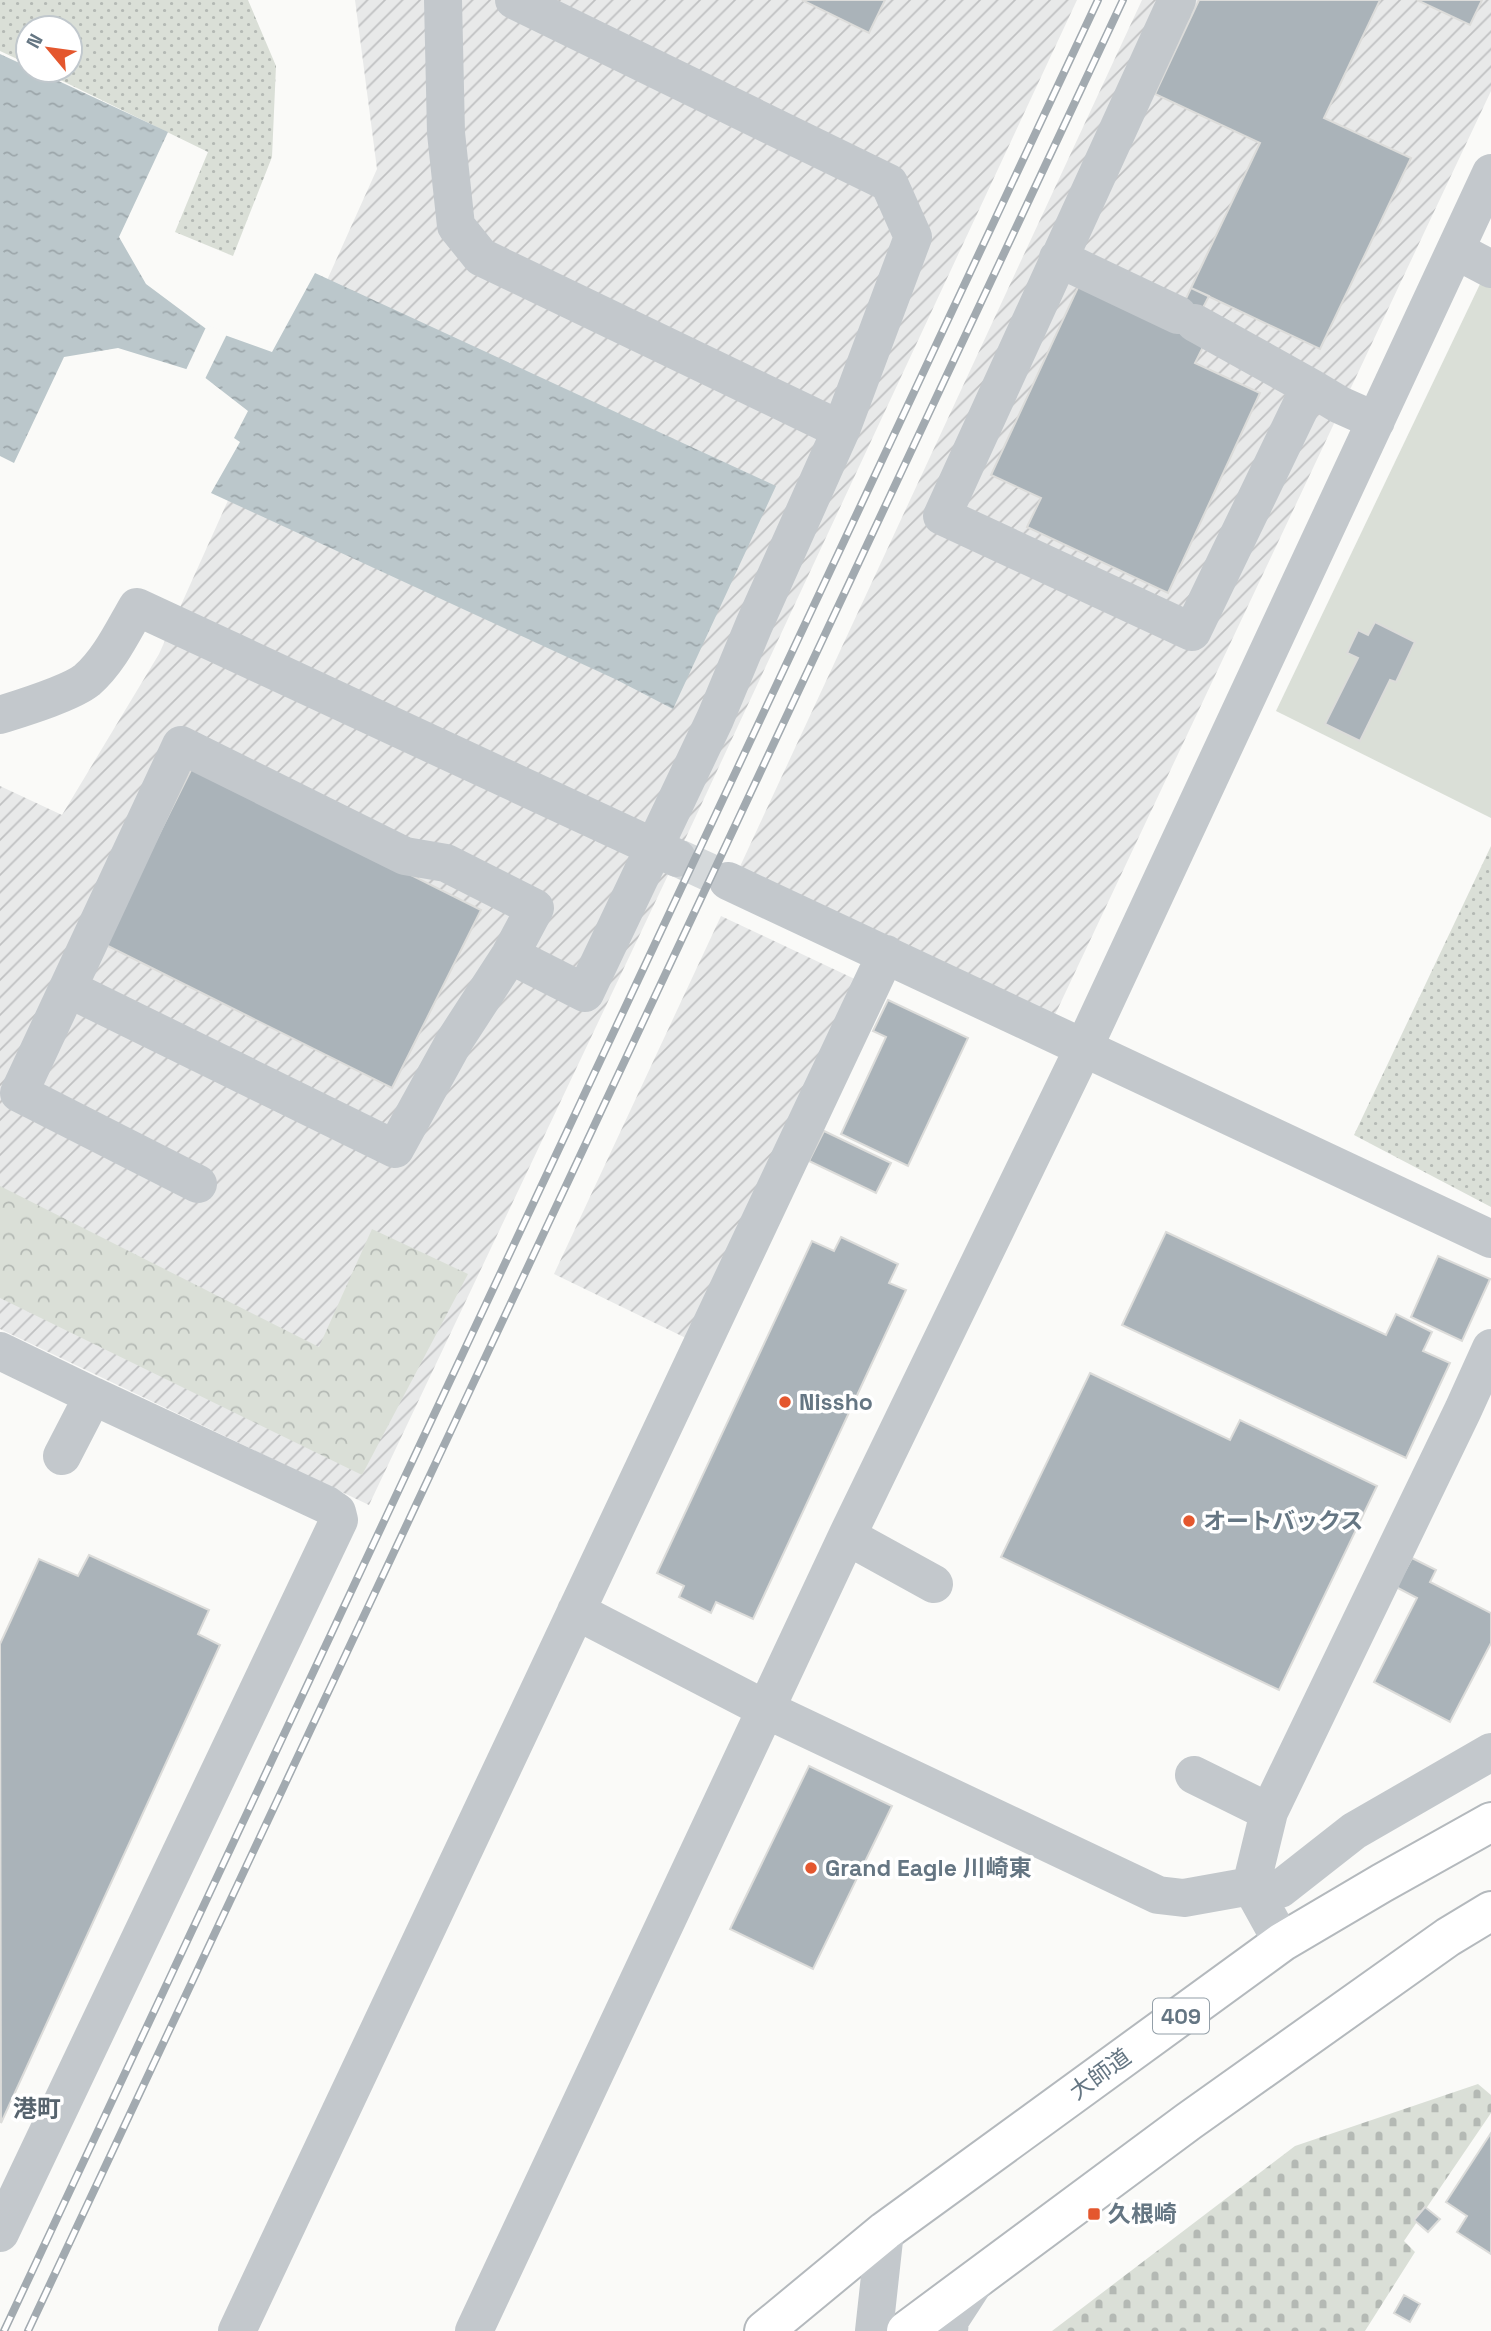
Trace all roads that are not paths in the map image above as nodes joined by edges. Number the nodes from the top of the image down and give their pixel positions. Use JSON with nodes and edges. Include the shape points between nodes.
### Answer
{"nodes":[{"id":1,"x":443,"y":0,"type":"edge"},
{"id":2,"x":514,"y":0,"type":"edge"},
{"id":3,"x":1177,"y":0,"type":"edge"},
{"id":4,"x":1491,"y":173,"type":"edge"},
{"id":5,"x":1455,"y":250,"type":"junction"},
{"id":6,"x":1058,"y":258,"type":"junction"},
{"id":7,"x":1491,"y":269,"type":"edge"},
{"id":8,"x":1310,"y":387,"type":"junction"},
{"id":9,"x":1376,"y":421,"type":"junction"},
{"id":10,"x":841,"y":430,"type":"junction"},
{"id":11,"x":0,"y":715,"type":"edge"},
{"id":12,"x":666,"y":853,"type":"junction"},
{"id":13,"x":728,"y":881,"type":"tunnel mouth"},
{"id":14,"x":886,"y":954,"type":"junction"},
{"id":15,"x":510,"y":955,"type":"junction"},
{"id":16,"x":69,"y":989,"type":"junction"},
{"id":17,"x":1084,"y":1047,"type":"junction"},
{"id":18,"x":198,"y":1184,"type":"dead end"},
{"id":19,"x":1491,"y":1239,"type":"edge"},
{"id":20,"x":1491,"y":1348,"type":"edge"},
{"id":21,"x":0,"y":1351,"type":"edge"},
{"id":22,"x":93,"y":1396,"type":"junction"},
{"id":23,"x":1477,"y":1417,"type":"edge"},
{"id":24,"x":62,"y":1456,"type":"dead end"},
{"id":25,"x":847,"y":1536,"type":"junction"},
{"id":26,"x":934,"y":1584,"type":"dead end"},
{"id":27,"x":576,"y":1611,"type":"junction"},
{"id":28,"x":767,"y":1710,"type":"junction"},
{"id":29,"x":1491,"y":1752,"type":"edge"},
{"id":30,"x":1194,"y":1775,"type":"dead end"},
{"id":31,"x":1269,"y":1812,"type":"junction"},
{"id":32,"x":1491,"y":1822,"type":"edge"},
{"id":33,"x":1266,"y":1888,"type":"junction"},
{"id":34,"x":1491,"y":1911,"type":"edge"},
{"id":35,"x":1282,"y":1942,"type":"junction"},
{"id":36,"x":885,"y":2231,"type":"junction"},
{"id":37,"x":0,"y":2234,"type":"edge"},
{"id":38,"x":976,"y":2280,"type":"junction"},
{"id":39,"x":237,"y":2331,"type":"edge"},
{"id":40,"x":474,"y":2331,"type":"edge"},
{"id":41,"x":764,"y":2331,"type":"edge"},
{"id":42,"x":874,"y":2331,"type":"edge"},
{"id":43,"x":906,"y":2331,"type":"edge"},
{"id":44,"x":948,"y":2331,"type":"edge"}],
"edges":[{"from":1,"to":10,"type":"street","via":[[446,133],[456,226],[481,257]]},
{"from":2,"to":10,"type":"street","via":[[889,183],[913,237]]},
{"from":3,"to":6,"type":"street"},
{"from":4,"to":5,"type":"street"},
{"from":5,"to":7,"type":"street"},
{"from":5,"to":9,"type":"street"},
{"from":6,"to":8,"type":"street","via":[[1187,319]]},
{"from":6,"to":8,"type":"street","via":[[942,516],[1192,632]]},
{"from":8,"to":9,"type":"street"},
{"from":9,"to":17,"type":"street"},
{"from":10,"to":12,"type":"street","via":[[715,719]]},
{"from":11,"to":12,"type":"street","via":[[86,680],[108,655],[137,607]]},
{"from":12,"to":15,"type":"street","via":[[584,993]]},
{"from":13,"to":14,"type":"street"},
{"from":14,"to":17,"type":"street"},
{"from":14,"to":27,"type":"street"},
{"from":15,"to":16,"type":"street","via":[[455,1040],[394,1149]]},
{"from":15,"to":16,"type":"street","via":[[535,908],[446,863],[405,856],[181,745]]},
{"from":16,"to":18,"type":"street","via":[[19,1093]]},
{"from":17,"to":19,"type":"street"},
{"from":17,"to":25,"type":"street"},
{"from":20,"to":23,"type":"street"},
{"from":21,"to":22,"type":"street"},
{"from":22,"to":24,"type":"street"},
{"from":22,"to":37,"type":"street","via":[[327,1505],[339,1520]]},
{"from":23,"to":31,"type":"street"},
{"from":25,"to":26,"type":"street"},
{"from":25,"to":28,"type":"street"},
{"from":27,"to":28,"type":"street"},
{"from":27,"to":39,"type":"street"},
{"from":28,"to":33,"type":"street","via":[[1158,1895],[1184,1898]]},
{"from":28,"to":40,"type":"street"},
{"from":29,"to":33,"type":"street"},
{"from":30,"to":31,"type":"street"},
{"from":31,"to":33,"type":"street"},
{"from":32,"to":35,"type":"highway","name":"大師道","number":"409"},
{"from":33,"to":35,"type":"street"},
{"from":34,"to":38,"type":"highway","via":[[1189,2121]]},
{"from":35,"to":36,"type":"highway","name":"大師道","number":"409"},
{"from":36,"to":41,"type":"highway","name":"大師道","number":"409"},
{"from":36,"to":42,"type":"street"},
{"from":38,"to":43,"type":"highway"},
{"from":38,"to":44,"type":"street","via":[[950,2320]]}]}
